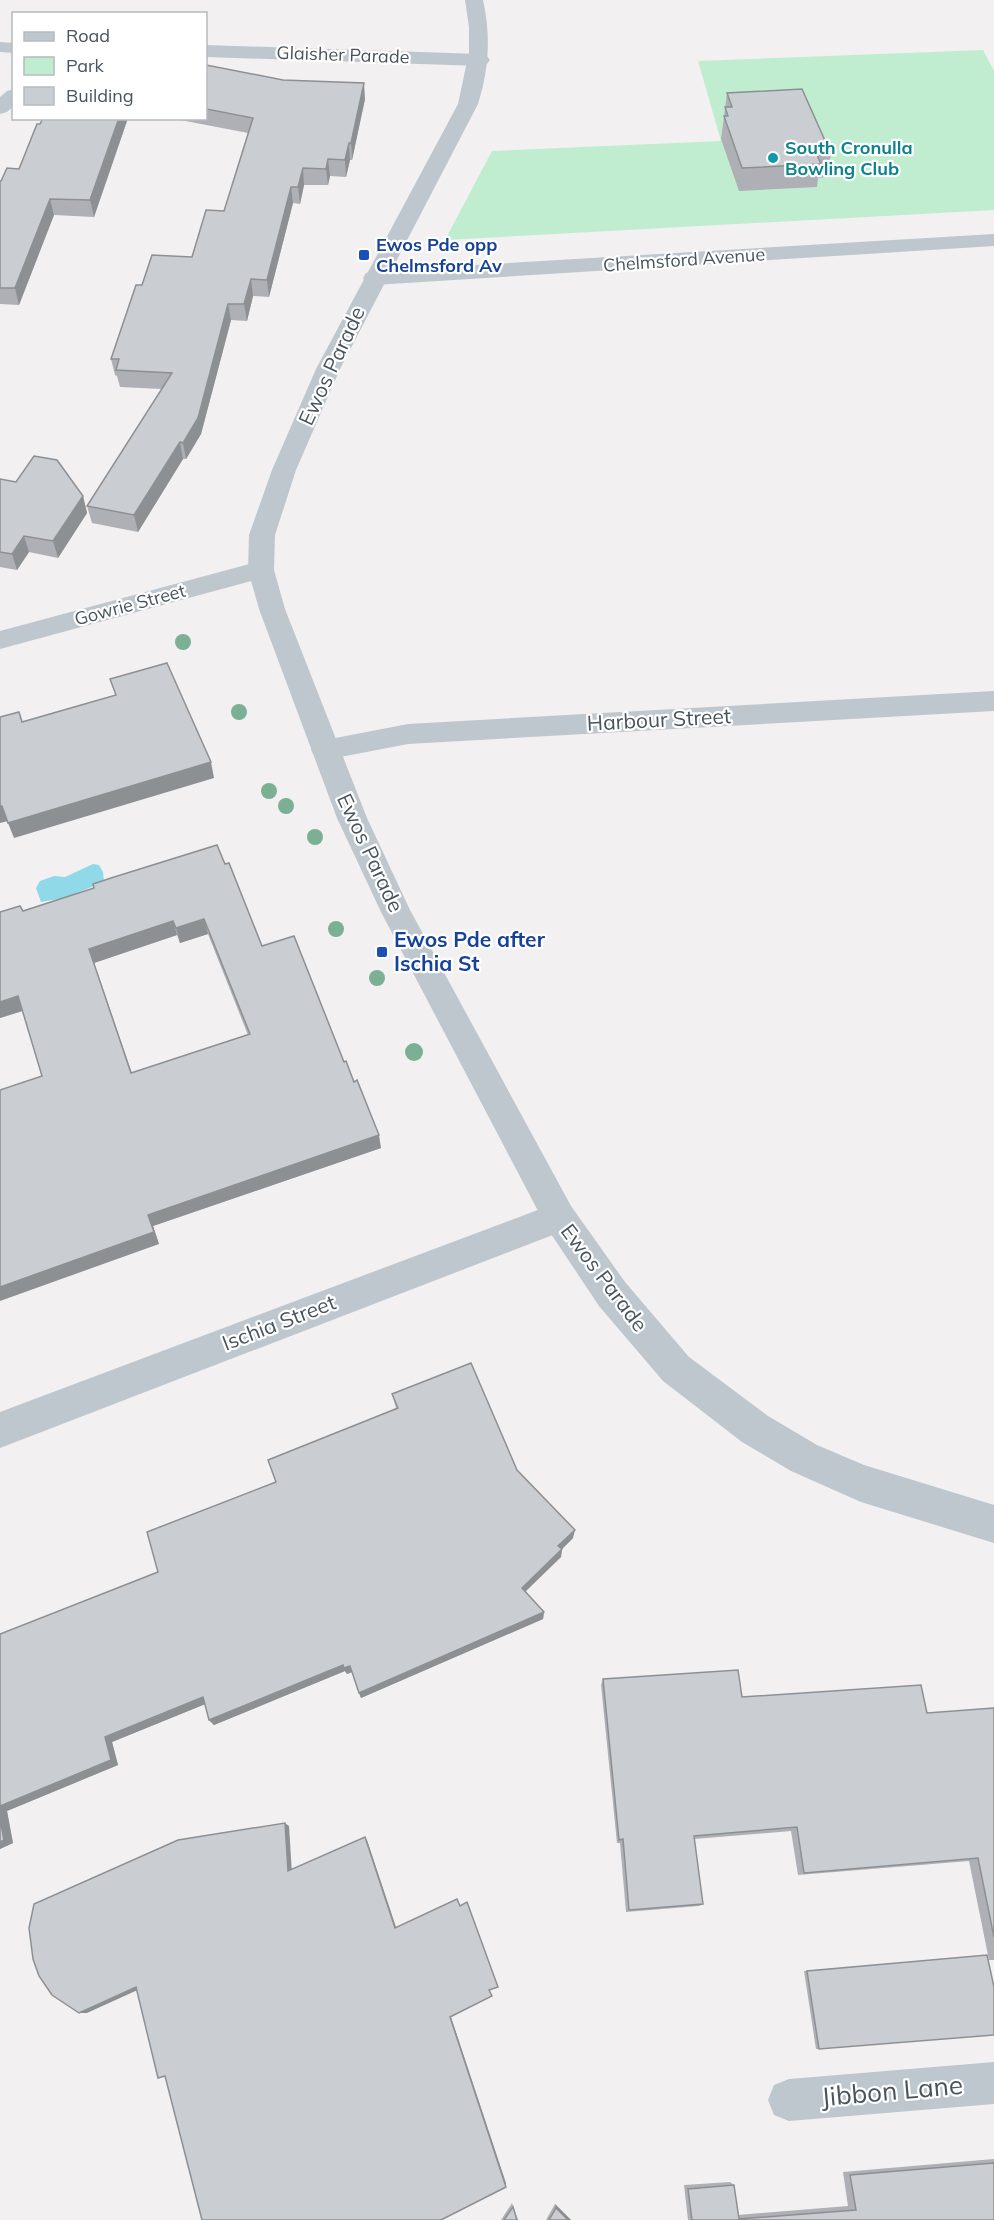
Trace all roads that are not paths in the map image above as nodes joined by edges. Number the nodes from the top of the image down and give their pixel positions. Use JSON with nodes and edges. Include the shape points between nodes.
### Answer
{"nodes":[{"id":1,"x":474,"y":0,"type":"edge"},
{"id":2,"x":207,"y":51,"type":"edge"},
{"id":3,"x":480,"y":60,"type":"junction"},
{"id":4,"x":12,"y":97,"type":"edge"},
{"id":5,"x":0,"y":108,"type":"edge"},
{"id":6,"x":994,"y":240,"type":"edge"},
{"id":7,"x":374,"y":278,"type":"junction"},
{"id":8,"x":261,"y":570,"type":"junction"},
{"id":9,"x":0,"y":640,"type":"edge"},
{"id":10,"x":994,"y":701,"type":"edge"},
{"id":11,"x":325,"y":750,"type":"junction"},
{"id":12,"x":559,"y":1217,"type":"junction"},
{"id":13,"x":0,"y":1430,"type":"edge"},
{"id":14,"x":994,"y":1524,"type":"edge"},
{"id":15,"x":994,"y":2083,"type":"edge"},
{"id":16,"x":789,"y":2100,"type":"dead end"}],
"edges":[{"from":1,"to":3,"type":"street","name":"Ewos Parade"},
{"from":2,"to":3,"type":"street","name":"Glaisher Parade"},
{"from":3,"to":7,"type":"street","name":"Ewos Parade","via":[[468,104]]},
{"from":4,"to":5,"type":"street"},
{"from":6,"to":7,"type":"street","name":"Chelmsford Avenue"},
{"from":7,"to":8,"type":"street","name":"Ewos Parade","via":[[328,369],[284,470],[262,535]]},
{"from":8,"to":9,"type":"street","name":"Gowrie Street"},
{"from":8,"to":11,"type":"street","name":"Ewos Parade"},
{"from":10,"to":11,"type":"street","name":"Harbour Street","via":[[408,734]]},
{"from":11,"to":12,"type":"street","name":"Ewos Parade","via":[[396,912]]},
{"from":12,"to":13,"type":"street","name":"Ischia Street"},
{"from":12,"to":14,"type":"street","name":"Ewos Parade","via":[[612,1294],[676,1369],[755,1429],[804,1458],[861,1483]]},
{"from":15,"to":16,"type":"lane","name":"Jibbon Lane"}]}
